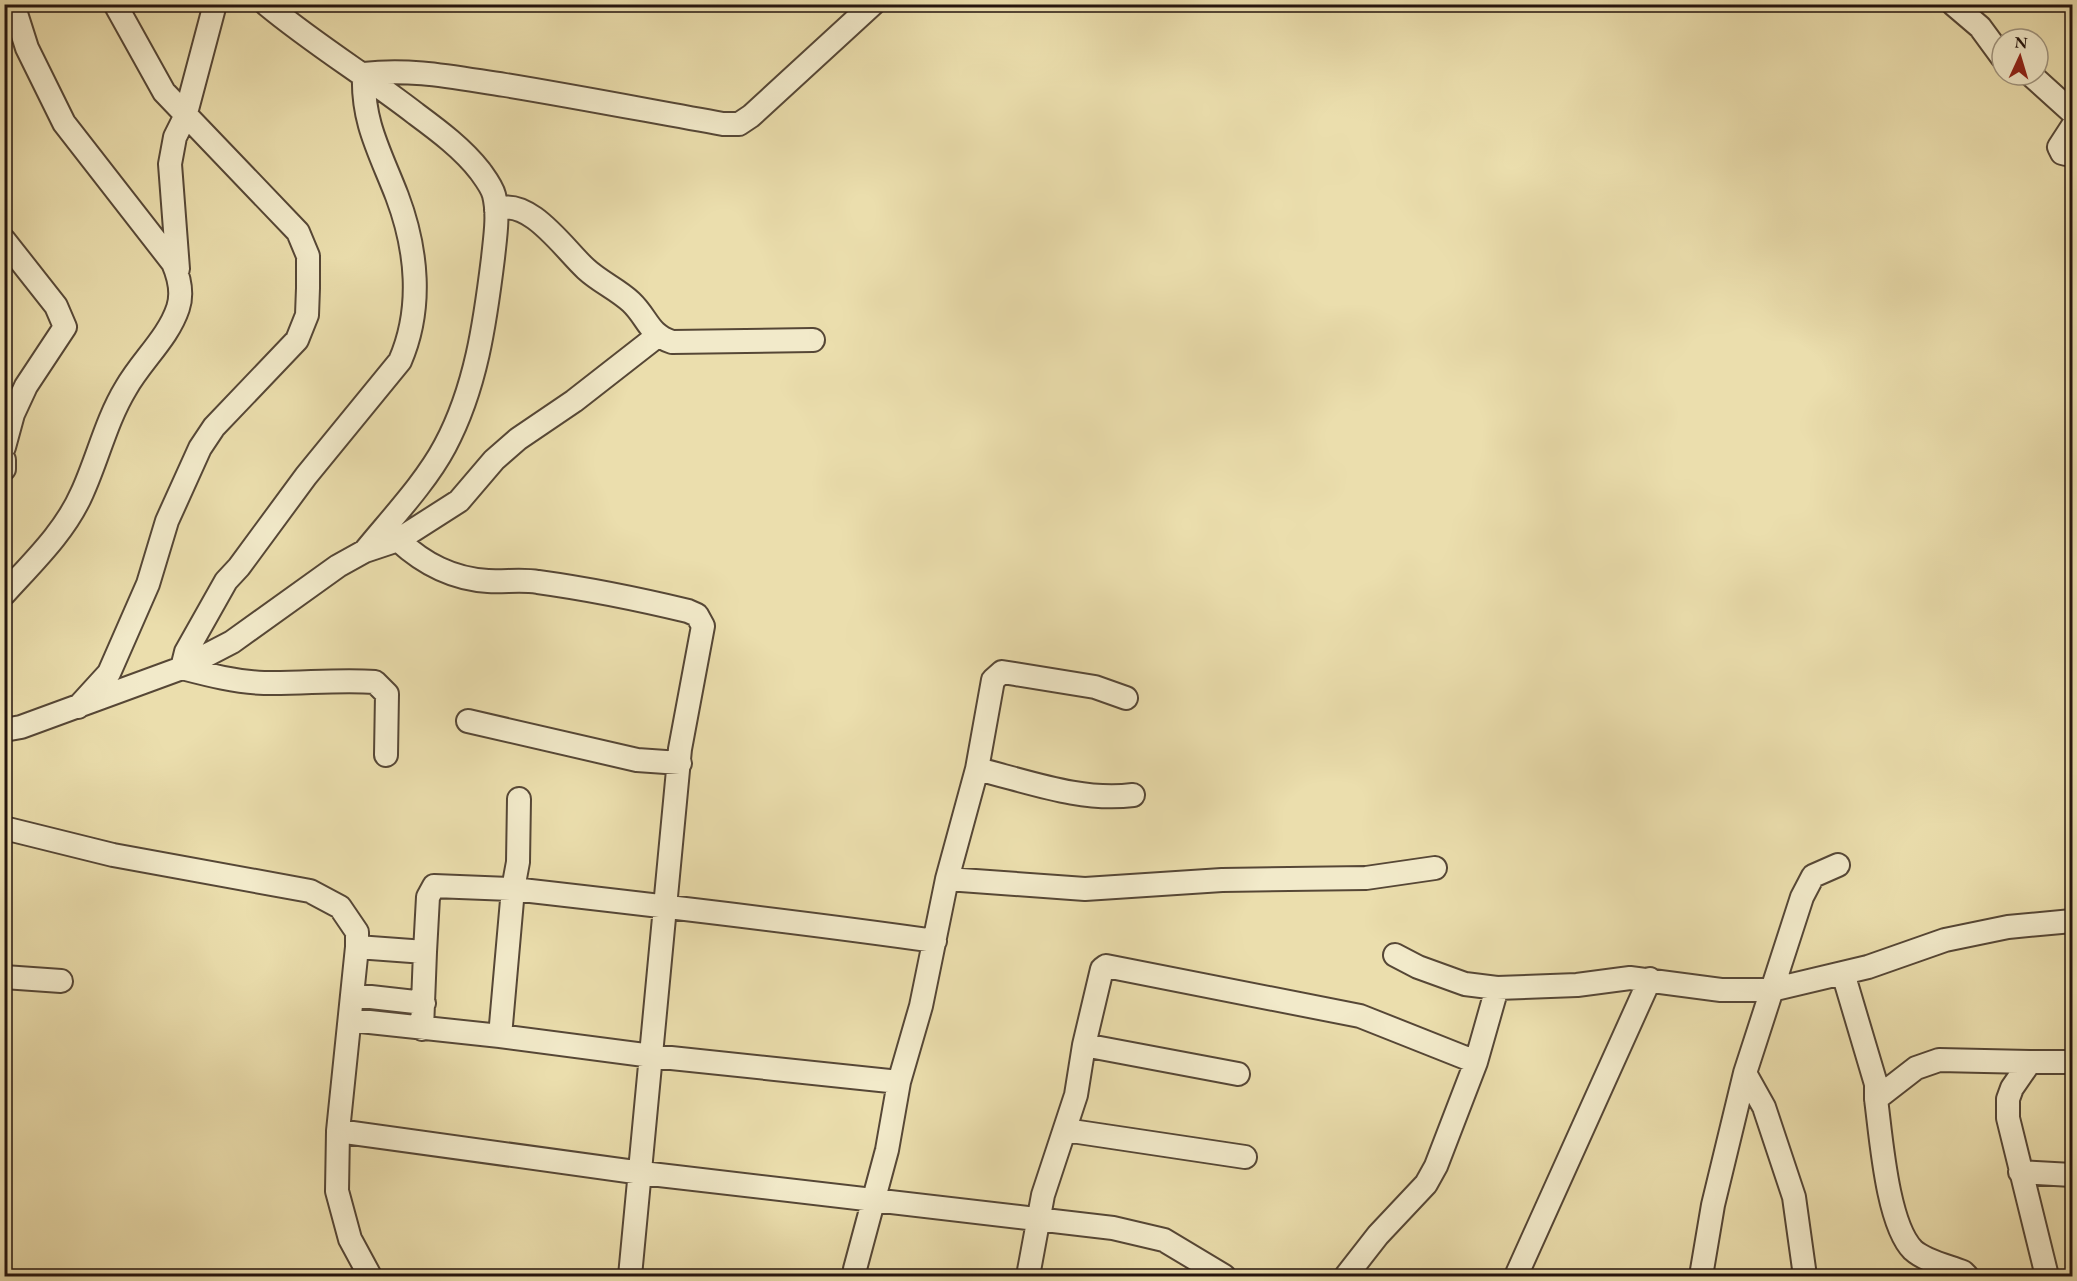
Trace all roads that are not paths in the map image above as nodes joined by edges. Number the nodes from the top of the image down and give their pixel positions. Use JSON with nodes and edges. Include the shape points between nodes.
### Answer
{"nodes":[{"id":1,"x":116,"y":4,"type":"edge"},
{"id":2,"x":214,"y":4,"type":"edge"},
{"id":3,"x":266,"y":4,"type":"edge"},
{"id":4,"x":873,"y":4,"type":"edge"},
{"id":5,"x":1953,"y":4,"type":"edge"},
{"id":6,"x":12,"y":19,"type":"edge"},
{"id":7,"x":1990,"y":41,"type":"edge"},
{"id":8,"x":364,"y":74,"type":"junction"},
{"id":9,"x":2045,"y":87,"type":"edge"},
{"id":10,"x":2073,"y":112,"type":"edge"},
{"id":11,"x":185,"y":117,"type":"junction"},
{"id":12,"x":2073,"y":128,"type":"edge"},
{"id":13,"x":2073,"y":150,"type":"edge"},
{"id":14,"x":496,"y":210,"type":"junction"},
{"id":15,"x":4,"y":240,"type":"edge"},
{"id":16,"x":179,"y":276,"type":"junction"},
{"id":17,"x":656,"y":337,"type":"junction"},
{"id":18,"x":813,"y":340,"type":"dead end"},
{"id":19,"x":4,"y":447,"type":"edge"},
{"id":20,"x":4,"y":460,"type":"edge"},
{"id":21,"x":4,"y":469,"type":"edge"},
{"id":22,"x":398,"y":540,"type":"junction"},
{"id":23,"x":365,"y":551,"type":"junction"},
{"id":24,"x":4,"y":594,"type":"edge"},
{"id":25,"x":182,"y":668,"type":"junction"},
{"id":26,"x":1126,"y":698,"type":"dead end"},
{"id":27,"x":78,"y":707,"type":"junction"},
{"id":28,"x":468,"y":722,"type":"dead end"},
{"id":29,"x":4,"y":730,"type":"edge"},
{"id":30,"x":386,"y":755,"type":"dead end"},
{"id":31,"x":680,"y":763,"type":"junction"},
{"id":32,"x":977,"y":769,"type":"junction"},
{"id":33,"x":1133,"y":795,"type":"dead end"},
{"id":34,"x":519,"y":799,"type":"dead end"},
{"id":35,"x":4,"y":828,"type":"edge"},
{"id":36,"x":1838,"y":865,"type":"dead end"},
{"id":37,"x":1435,"y":868,"type":"dead end"},
{"id":38,"x":947,"y":879,"type":"junction"},
{"id":39,"x":513,"y":889,"type":"junction"},
{"id":40,"x":664,"y":908,"type":"junction"},
{"id":41,"x":2073,"y":921,"type":"edge"},
{"id":42,"x":935,"y":941,"type":"junction"},
{"id":43,"x":357,"y":947,"type":"junction"},
{"id":44,"x":425,"y":952,"type":"junction"},
{"id":45,"x":1395,"y":955,"type":"dead end"},
{"id":46,"x":1843,"y":973,"type":"junction"},
{"id":47,"x":4,"y":977,"type":"edge"},
{"id":48,"x":1650,"y":980,"type":"junction"},
{"id":49,"x":62,"y":981,"type":"dead end"},
{"id":50,"x":1497,"y":988,"type":"junction"},
{"id":51,"x":1771,"y":990,"type":"junction"},
{"id":52,"x":353,"y":995,"type":"junction"},
{"id":53,"x":424,"y":1003,"type":"junction"},
{"id":54,"x":351,"y":1020,"type":"junction"},
{"id":55,"x":422,"y":1029,"type":"junction"},
{"id":56,"x":500,"y":1036,"type":"junction"},
{"id":57,"x":1084,"y":1045,"type":"junction"},
{"id":58,"x":652,"y":1056,"type":"junction"},
{"id":59,"x":1994,"y":1061,"type":"junction"},
{"id":60,"x":1476,"y":1062,"type":"junction"},
{"id":61,"x":2030,"y":1062,"type":"junction"},
{"id":62,"x":2073,"y":1062,"type":"edge"},
{"id":63,"x":1745,"y":1073,"type":"junction"},
{"id":64,"x":1238,"y":1074,"type":"dead end"},
{"id":65,"x":899,"y":1082,"type":"junction"},
{"id":66,"x":1876,"y":1099,"type":"junction"},
{"id":67,"x":2008,"y":1099,"type":"junction"},
{"id":68,"x":1065,"y":1130,"type":"junction"},
{"id":69,"x":338,"y":1131,"type":"junction"},
{"id":70,"x":1245,"y":1157,"type":"dead end"},
{"id":71,"x":2020,"y":1172,"type":"junction"},
{"id":72,"x":642,"y":1173,"type":"junction"},
{"id":73,"x":2073,"y":1175,"type":"edge"},
{"id":74,"x":872,"y":1201,"type":"junction"},
{"id":75,"x":1039,"y":1218,"type":"junction"},
{"id":76,"x":855,"y":1269,"type":"dead end"},
{"id":77,"x":370,"y":1276,"type":"edge"},
{"id":78,"x":630,"y":1276,"type":"edge"},
{"id":79,"x":1028,"y":1276,"type":"edge"},
{"id":80,"x":1224,"y":1276,"type":"edge"},
{"id":81,"x":1346,"y":1276,"type":"edge"},
{"id":82,"x":1516,"y":1276,"type":"edge"},
{"id":83,"x":1701,"y":1276,"type":"edge"},
{"id":84,"x":1805,"y":1276,"type":"edge"},
{"id":85,"x":1967,"y":1276,"type":"edge"},
{"id":86,"x":2047,"y":1276,"type":"edge"}],
"edges":[{"from":1,"to":11,"type":"street","via":[[164,92]]},
{"from":2,"to":11,"type":"street"},
{"from":3,"to":8,"type":"street","via":[[307,38]]},
{"from":4,"to":8,"type":"street","via":[[739,124],[423,72]]},
{"from":5,"to":7,"type":"street"},
{"from":6,"to":16,"type":"street","via":[[64,123],[154,236]]},
{"from":8,"to":14,"type":"street","via":[[471,160],[494,193]]},
{"from":8,"to":25,"type":"street","via":[[363,100],[368,125],[398,198],[413,256],[415,307],[407,344],[400,361],[226,581],[186,652]]},
{"from":9,"to":10,"type":"street"},
{"from":11,"to":16,"type":"street","via":[[175,137],[170,164]]},
{"from":11,"to":27,"type":"street","via":[[298,232],[308,256],[307,315],[297,340],[214,426],[200,448],[167,521],[148,584],[109,672]]},
{"from":12,"to":13,"type":"street","via":[[2059,147],[2066,154]]},
{"from":14,"to":17,"type":"street","via":[[513,206],[530,216],[587,271],[632,303]]},
{"from":14,"to":23,"type":"street","via":[[480,350],[466,400],[444,448]]},
{"from":15,"to":19,"type":"street","via":[[56,306],[66,327],[26,386]]},
{"from":16,"to":24,"type":"street","via":[[179,306],[164,335],[126,386],[82,494],[58,532]]},
{"from":17,"to":18,"type":"street","via":[[672,342]]},
{"from":17,"to":22,"type":"street","via":[[518,439],[459,501]]},
{"from":20,"to":21,"type":"street"},
{"from":22,"to":23,"type":"street"},
{"from":22,"to":31,"type":"street","via":[[426,563],[448,574],[591,590],[697,615],[703,626]]},
{"from":23,"to":25,"type":"street","via":[[232,642]]},
{"from":25,"to":27,"type":"street"},
{"from":25,"to":30,"type":"street","via":[[262,683],[375,682],[387,694]]},
{"from":26,"to":32,"type":"street","via":[[1095,687],[1002,672],[993,680]]},
{"from":27,"to":29,"type":"street"},
{"from":28,"to":31,"type":"street","via":[[637,760]]},
{"from":31,"to":40,"type":"street"},
{"from":32,"to":33,"type":"street","via":[[1090,796]]},
{"from":32,"to":38,"type":"street"},
{"from":34,"to":39,"type":"street","via":[[518,862]]},
{"from":35,"to":43,"type":"street","via":[[113,855],[310,891],[340,907],[357,932]]},
{"from":36,"to":51,"type":"street","via":[[1813,876],[1807,884]]},
{"from":37,"to":38,"type":"street","via":[[1366,878],[1222,880],[1085,889]]},
{"from":38,"to":42,"type":"street"},
{"from":39,"to":40,"type":"street"},
{"from":39,"to":44,"type":"street","via":[[434,886],[428,897]]},
{"from":39,"to":56,"type":"street"},
{"from":40,"to":42,"type":"street","via":[[757,916]]},
{"from":40,"to":58,"type":"street"},
{"from":41,"to":46,"type":"street","via":[[2008,927],[1946,940]]},
{"from":42,"to":65,"type":"street"},
{"from":43,"to":44,"type":"street"},
{"from":43,"to":52,"type":"street"},
{"from":44,"to":53,"type":"street"},
{"from":45,"to":50,"type":"street","via":[[1465,984]]},
{"from":46,"to":51,"type":"street"},
{"from":46,"to":66,"type":"street","via":[[1876,1084]]},
{"from":47,"to":49,"type":"street"},
{"from":48,"to":50,"type":"street","via":[[1630,978],[1567,986]]},
{"from":48,"to":51,"type":"street","via":[[1721,990]]},
{"from":48,"to":82,"type":"street"},
{"from":50,"to":60,"type":"street"},
{"from":51,"to":63,"type":"street"},
{"from":52,"to":53,"type":"street"},
{"from":52,"to":54,"type":"street"},
{"from":53,"to":55,"type":"street"},
{"from":54,"to":55,"type":"street"},
{"from":54,"to":69,"type":"street"},
{"from":55,"to":56,"type":"street"},
{"from":56,"to":58,"type":"street"},
{"from":57,"to":60,"type":"street","via":[[1102,969],[1111,965],[1360,1016]]},
{"from":57,"to":64,"type":"street"},
{"from":57,"to":68,"type":"street","via":[[1076,1095]]},
{"from":58,"to":65,"type":"street"},
{"from":58,"to":72,"type":"street"},
{"from":59,"to":61,"type":"street"},
{"from":59,"to":66,"type":"street","via":[[1939,1060],[1916,1068]]},
{"from":59,"to":67,"type":"street"},
{"from":60,"to":81,"type":"street","via":[[1426,1184],[1378,1234]]},
{"from":61,"to":62,"type":"street"},
{"from":61,"to":67,"type":"street"},
{"from":63,"to":83,"type":"street","via":[[1713,1205]]},
{"from":63,"to":84,"type":"street","via":[[1764,1107],[1794,1197]]},
{"from":65,"to":74,"type":"street","via":[[890,1141]]},
{"from":66,"to":85,"type":"street","via":[[1891,1203],[1900,1228],[1921,1256]]},
{"from":67,"to":71,"type":"street","via":[[2008,1118]]},
{"from":68,"to":70,"type":"street"},
{"from":68,"to":75,"type":"street"},
{"from":69,"to":72,"type":"street"},
{"from":69,"to":77,"type":"street","via":[[337,1191],[354,1248]]},
{"from":71,"to":73,"type":"street"},
{"from":71,"to":86,"type":"street"},
{"from":72,"to":74,"type":"street"},
{"from":72,"to":78,"type":"street"},
{"from":74,"to":75,"type":"street"},
{"from":74,"to":76,"type":"street"},
{"from":75,"to":79,"type":"street"},
{"from":75,"to":80,"type":"street","via":[[1148,1234],[1177,1246]]}]}
